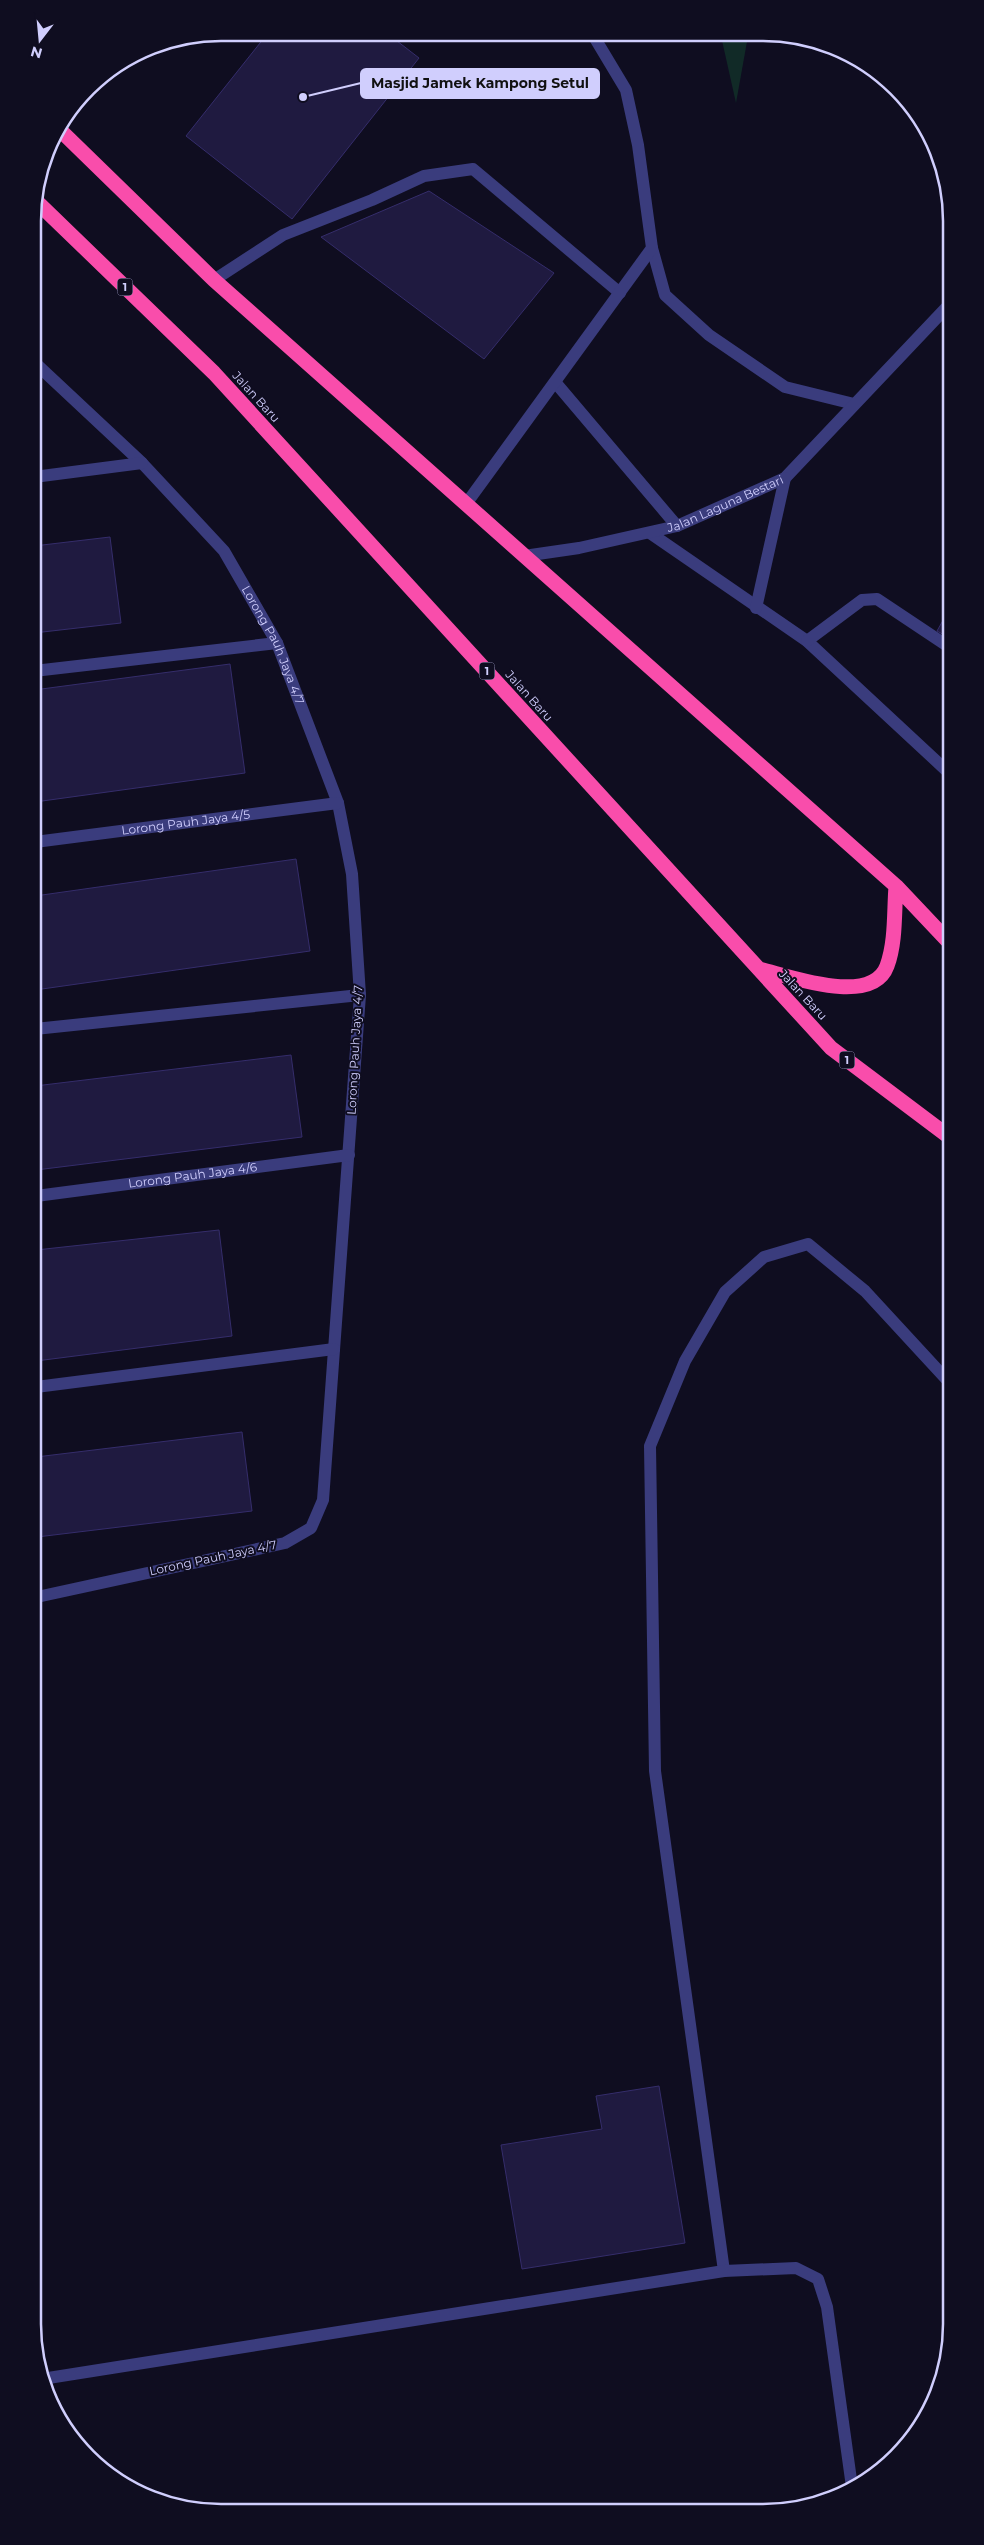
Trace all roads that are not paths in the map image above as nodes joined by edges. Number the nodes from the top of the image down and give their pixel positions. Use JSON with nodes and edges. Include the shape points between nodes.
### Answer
{"nodes":[{"id":1,"x":596,"y":41,"type":"edge"},
{"id":2,"x":64,"y":133,"type":"edge"},
{"id":3,"x":42,"y":207,"type":"edge"},
{"id":4,"x":652,"y":248,"type":"junction"},
{"id":5,"x":214,"y":280,"type":"junction"},
{"id":6,"x":620,"y":293,"type":"junction"},
{"id":7,"x":943,"y":311,"type":"edge"},
{"id":8,"x":41,"y":368,"type":"edge"},
{"id":9,"x":555,"y":382,"type":"junction"},
{"id":10,"x":854,"y":404,"type":"junction"},
{"id":11,"x":142,"y":463,"type":"junction"},
{"id":12,"x":41,"y":476,"type":"edge"},
{"id":13,"x":785,"y":478,"type":"junction"},
{"id":14,"x":466,"y":504,"type":"junction"},
{"id":15,"x":677,"y":526,"type":"junction"},
{"id":16,"x":650,"y":533,"type":"junction"},
{"id":17,"x":524,"y":556,"type":"junction"},
{"id":18,"x":756,"y":608,"type":"junction"},
{"id":19,"x":807,"y":641,"type":"junction"},
{"id":20,"x":277,"y":643,"type":"junction"},
{"id":21,"x":943,"y":643,"type":"edge"},
{"id":22,"x":41,"y":670,"type":"edge"},
{"id":23,"x":943,"y":767,"type":"edge"},
{"id":24,"x":338,"y":803,"type":"junction"},
{"id":25,"x":41,"y":841,"type":"edge"},
{"id":26,"x":896,"y":886,"type":"junction"},
{"id":27,"x":943,"y":936,"type":"edge"},
{"id":28,"x":759,"y":969,"type":"junction"},
{"id":29,"x":360,"y":995,"type":"junction"},
{"id":30,"x":41,"y":1028,"type":"edge"},
{"id":31,"x":943,"y":1132,"type":"edge"},
{"id":32,"x":349,"y":1155,"type":"junction"},
{"id":33,"x":41,"y":1195,"type":"edge"},
{"id":34,"x":334,"y":1349,"type":"junction"},
{"id":35,"x":943,"y":1376,"type":"edge"},
{"id":36,"x":41,"y":1386,"type":"edge"},
{"id":37,"x":41,"y":1596,"type":"edge"},
{"id":38,"x":724,"y":2271,"type":"junction"},
{"id":39,"x":50,"y":2378,"type":"edge"},
{"id":40,"x":851,"y":2481,"type":"edge"}],
"edges":[{"from":1,"to":4,"type":"street","via":[[626,90],[638,145]]},
{"from":2,"to":5,"type":"highway"},
{"from":3,"to":28,"type":"highway","name":"Jalan Baru","number":"1","via":[[214,373]]},
{"from":4,"to":6,"type":"street"},
{"from":4,"to":10,"type":"street","via":[[665,295],[710,335],[785,387]]},
{"from":5,"to":6,"type":"street","via":[[283,235],[424,176],[473,169]]},
{"from":5,"to":14,"type":"highway"},
{"from":6,"to":9,"type":"street"},
{"from":7,"to":10,"type":"street","name":"Jalan Laguna Bestari"},
{"from":8,"to":11,"type":"street","name":"Lorong Pauh Jaya 4/7"},
{"from":9,"to":14,"type":"street"},
{"from":9,"to":15,"type":"street"},
{"from":10,"to":13,"type":"street","name":"Jalan Laguna Bestari"},
{"from":11,"to":12,"type":"street"},
{"from":11,"to":20,"type":"street","name":"Lorong Pauh Jaya 4/7","via":[[224,551]]},
{"from":13,"to":15,"type":"street","name":"Jalan Laguna Bestari"},
{"from":13,"to":18,"type":"street"},
{"from":14,"to":17,"type":"highway"},
{"from":15,"to":16,"type":"street","name":"Jalan Laguna Bestari"},
{"from":16,"to":17,"type":"street","name":"Jalan Laguna Bestari"},
{"from":16,"to":18,"type":"street"},
{"from":17,"to":26,"type":"highway"},
{"from":18,"to":19,"type":"street"},
{"from":19,"to":21,"type":"street","via":[[862,600],[876,599]]},
{"from":19,"to":23,"type":"street"},
{"from":20,"to":22,"type":"street"},
{"from":20,"to":24,"type":"street","name":"Lorong Pauh Jaya 4/7"},
{"from":24,"to":25,"type":"street","name":"Lorong Pauh Jaya 4/5"},
{"from":24,"to":29,"type":"street","name":"Lorong Pauh Jaya 4/7","via":[[352,874]]},
{"from":26,"to":27,"type":"highway"},
{"from":26,"to":28,"type":"highway","via":[[886,968],[870,983],[856,988],[840,988]]},
{"from":28,"to":31,"type":"highway","name":"Jalan Baru","number":"1","via":[[831,1048]]},
{"from":29,"to":30,"type":"street"},
{"from":29,"to":32,"type":"street","name":"Lorong Pauh Jaya 4/7"},
{"from":32,"to":33,"type":"street","name":"Lorong Pauh Jaya 4/6"},
{"from":32,"to":34,"type":"street","name":"Lorong Pauh Jaya 4/7"},
{"from":34,"to":36,"type":"street"},
{"from":34,"to":37,"type":"street","name":"Lorong Pauh Jaya 4/7","via":[[323,1500],[311,1528],[285,1543]]},
{"from":35,"to":38,"type":"street","via":[[865,1291],[808,1244],[764,1256],[725,1292],[685,1361],[650,1446],[655,1771]]},
{"from":38,"to":39,"type":"street"},
{"from":38,"to":40,"type":"street","via":[[796,2268],[818,2279],[827,2307]]}]}
